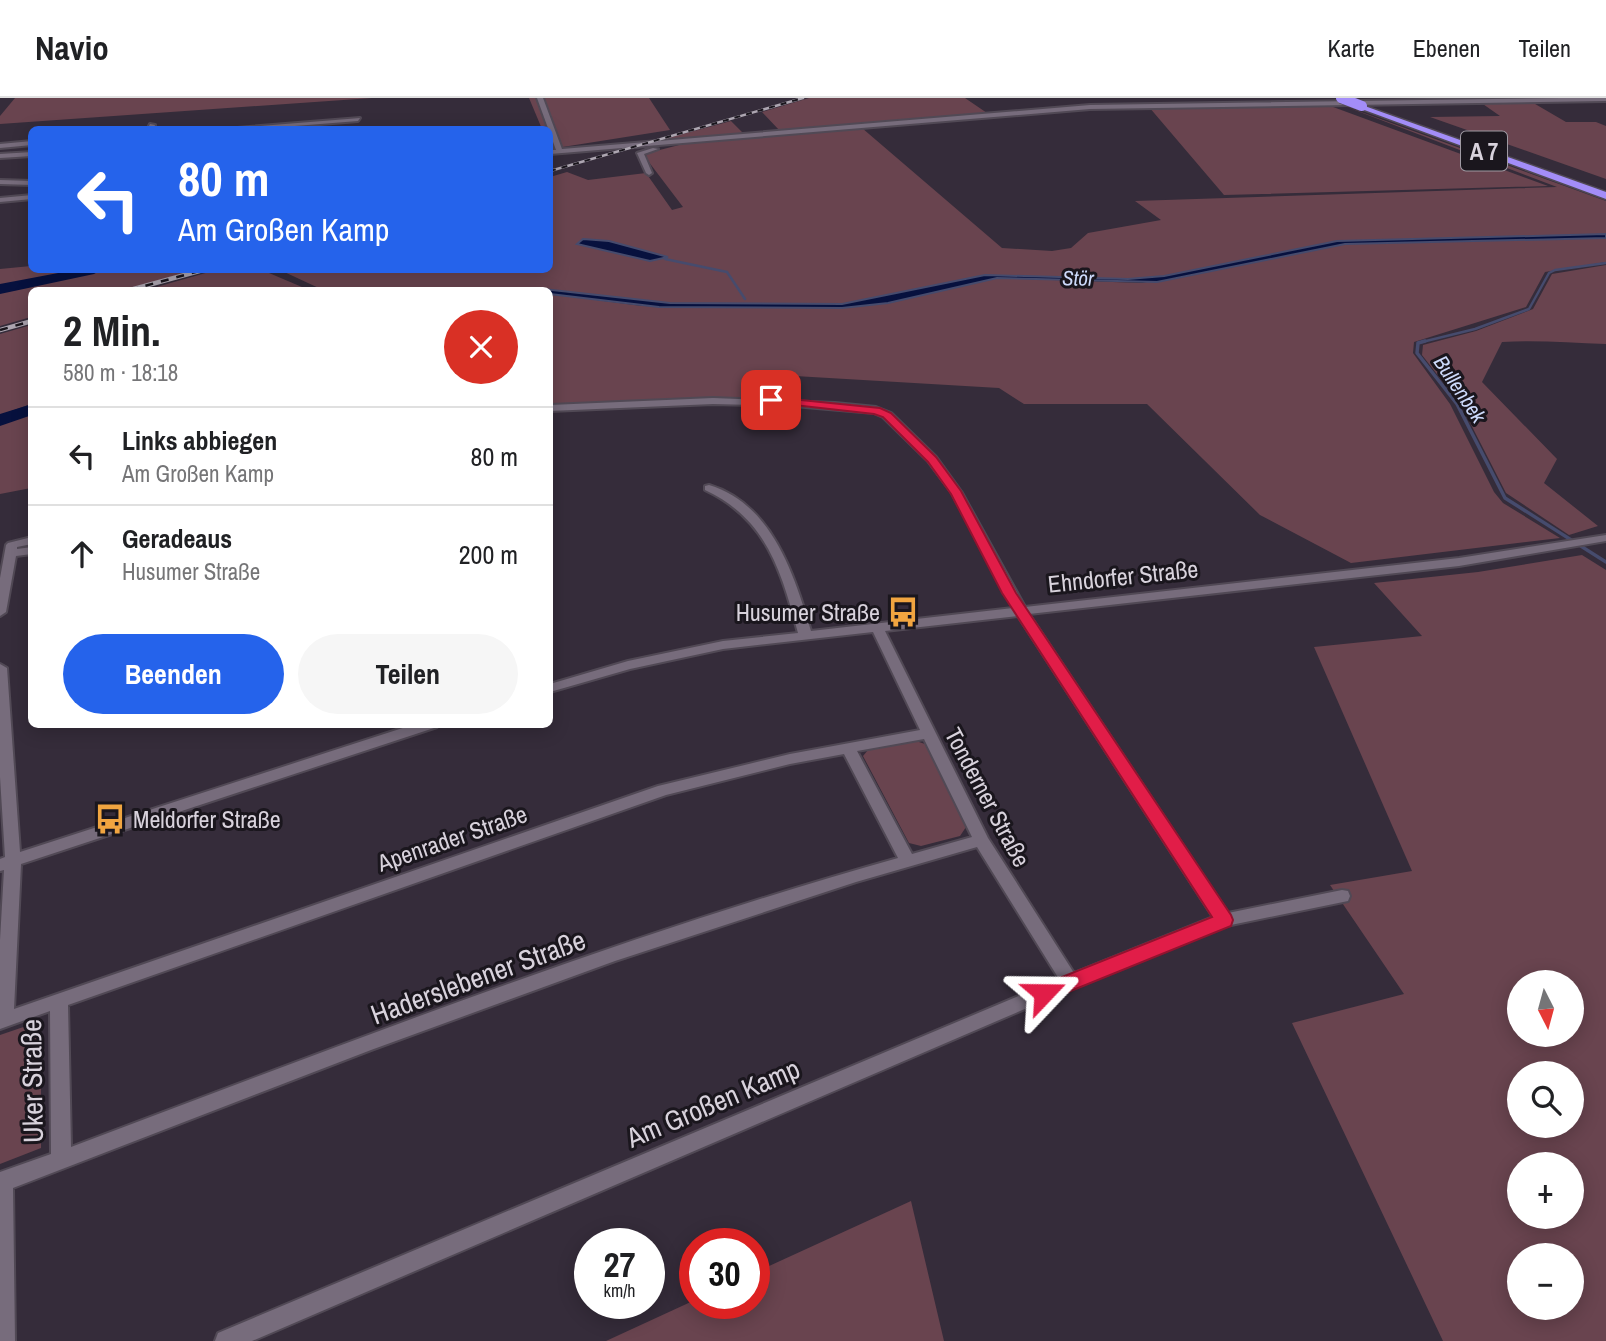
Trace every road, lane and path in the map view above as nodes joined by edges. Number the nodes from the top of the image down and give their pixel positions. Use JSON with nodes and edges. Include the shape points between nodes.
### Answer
{"nodes":[{"id":1,"x":540,"y":98,"type":"edge"},
{"id":2,"x":1341,"y":98,"type":"edge"},
{"id":3,"x":1537,"y":99,"type":"edge"},
{"id":4,"x":1606,"y":99,"type":"edge"},
{"id":5,"x":1359,"y":102,"type":"edge"},
{"id":6,"x":359,"y":109,"type":"dead end"},
{"id":7,"x":268,"y":117,"type":"dead end"},
{"id":8,"x":359,"y":119,"type":"junction"},
{"id":9,"x":266,"y":126,"type":"edge"},
{"id":10,"x":287,"y":126,"type":"edge"},
{"id":11,"x":358,"y":126,"type":"edge"},
{"id":12,"x":550,"y":126,"type":"edge"},
{"id":13,"x":553,"y":133,"type":"edge"},
{"id":14,"x":7,"y":135,"type":"dead end"},
{"id":15,"x":677,"y":141,"type":"junction"},
{"id":16,"x":28,"y":143,"type":"edge"},
{"id":17,"x":553,"y":152,"type":"edge"},
{"id":18,"x":560,"y":152,"type":"junction"},
{"id":19,"x":28,"y":154,"type":"edge"},
{"id":20,"x":0,"y":156,"type":"edge"},
{"id":21,"x":649,"y":173,"type":"dead end"},
{"id":22,"x":0,"y":182,"type":"edge"},
{"id":23,"x":28,"y":183,"type":"edge"},
{"id":24,"x":1606,"y":189,"type":"edge"},
{"id":25,"x":1606,"y":196,"type":"edge"},
{"id":26,"x":28,"y":197,"type":"edge"},
{"id":27,"x":0,"y":200,"type":"edge"},
{"id":28,"x":553,"y":408,"type":"edge"},
{"id":29,"x":709,"y":488,"type":"dead end"},
{"id":30,"x":1606,"y":538,"type":"edge"},
{"id":31,"x":28,"y":541,"type":"edge"},
{"id":32,"x":7,"y":549,"type":"edge"},
{"id":33,"x":28,"y":550,"type":"edge"},
{"id":34,"x":1021,"y":610,"type":"junction"},
{"id":35,"x":0,"y":612,"type":"edge"},
{"id":36,"x":877,"y":627,"type":"junction"},
{"id":37,"x":805,"y":634,"type":"junction"},
{"id":38,"x":0,"y":668,"type":"edge"},
{"id":39,"x":553,"y":685,"type":"edge"},
{"id":40,"x":420,"y":728,"type":"edge"},
{"id":41,"x":928,"y":733,"type":"junction"},
{"id":42,"x":848,"y":748,"type":"junction"},
{"id":43,"x":981,"y":841,"type":"junction"},
{"id":44,"x":907,"y":860,"type":"junction"},
{"id":45,"x":6,"y":862,"type":"edge"},
{"id":46,"x":1342,"y":897,"type":"dead end"},
{"id":47,"x":1224,"y":920,"type":"junction"},
{"id":48,"x":1070,"y":982,"type":"junction"},
{"id":49,"x":59,"y":1000,"type":"junction"},
{"id":50,"x":2,"y":1020,"type":"edge"},
{"id":51,"x":61,"y":1160,"type":"junction"},
{"id":52,"x":2,"y":1182,"type":"edge"},
{"id":53,"x":4,"y":1341,"type":"edge"},
{"id":54,"x":226,"y":1341,"type":"edge"}],
"edges":[{"from":1,"to":12,"type":"street"},
{"from":2,"to":5,"type":"highway","number":"A 7","bridge":true},
{"from":3,"to":4,"type":"street"},
{"from":3,"to":15,"type":"street","via":[[1099,106]]},
{"from":5,"to":24,"type":"highway","number":"A 7"},
{"from":5,"to":25,"type":"highway","number":"A 7"},
{"from":6,"to":8,"type":"street"},
{"from":7,"to":9,"type":"street"},
{"from":8,"to":10,"type":"street"},
{"from":8,"to":11,"type":"street"},
{"from":13,"to":18,"type":"street"},
{"from":14,"to":16,"type":"street","via":[[0,146]]},
{"from":15,"to":18,"type":"street"},
{"from":15,"to":21,"type":"street","via":[[674,146],[640,153]]},
{"from":17,"to":18,"type":"street"},
{"from":19,"to":20,"type":"street"},
{"from":22,"to":23,"type":"street"},
{"from":26,"to":27,"type":"street"},
{"from":28,"to":34,"type":"street","via":[[771,400],[876,410],[932,459],[957,493]]},
{"from":29,"to":37,"type":"street","via":[[729,494],[761,525],[778,555]]},
{"from":30,"to":34,"type":"street","name":"Ehndorfer Straße","via":[[1562,548]]},
{"from":31,"to":32,"type":"street"},
{"from":32,"to":33,"type":"street"},
{"from":32,"to":35,"type":"street"},
{"from":34,"to":36,"type":"street","name":"Ehndorfer Straße"},
{"from":34,"to":47,"type":"street"},
{"from":36,"to":37,"type":"street","name":"Ehndorfer Straße"},
{"from":36,"to":41,"type":"street","name":"Tonderner Straße"},
{"from":37,"to":39,"type":"street","name":"Ehndorfer Straße","via":[[668,657]]},
{"from":38,"to":45,"type":"street"},
{"from":40,"to":45,"type":"street"},
{"from":41,"to":42,"type":"street","name":"Apenrader Straße"},
{"from":41,"to":43,"type":"street","name":"Tonderner Straße"},
{"from":42,"to":44,"type":"street"},
{"from":42,"to":49,"type":"street","name":"Apenrader Straße","via":[[722,774],[602,809]]},
{"from":43,"to":44,"type":"street","name":"Haderslebener Straße"},
{"from":43,"to":48,"type":"street","name":"Tonderner Straße"},
{"from":44,"to":51,"type":"street","name":"Haderslebener Straße","via":[[672,935]]},
{"from":45,"to":50,"type":"street","name":"Uker Straße"},
{"from":46,"to":47,"type":"street","name":"Am Großen Kamp"},
{"from":47,"to":48,"type":"street","name":"Am Großen Kamp"},
{"from":48,"to":54,"type":"street","name":"Am Großen Kamp"},
{"from":49,"to":50,"type":"street","name":"Apenrader Straße"},
{"from":49,"to":51,"type":"street","name":"Uker Straße"},
{"from":51,"to":52,"type":"street","name":"Haderslebener Straße"},
{"from":52,"to":53,"type":"street"}]}
